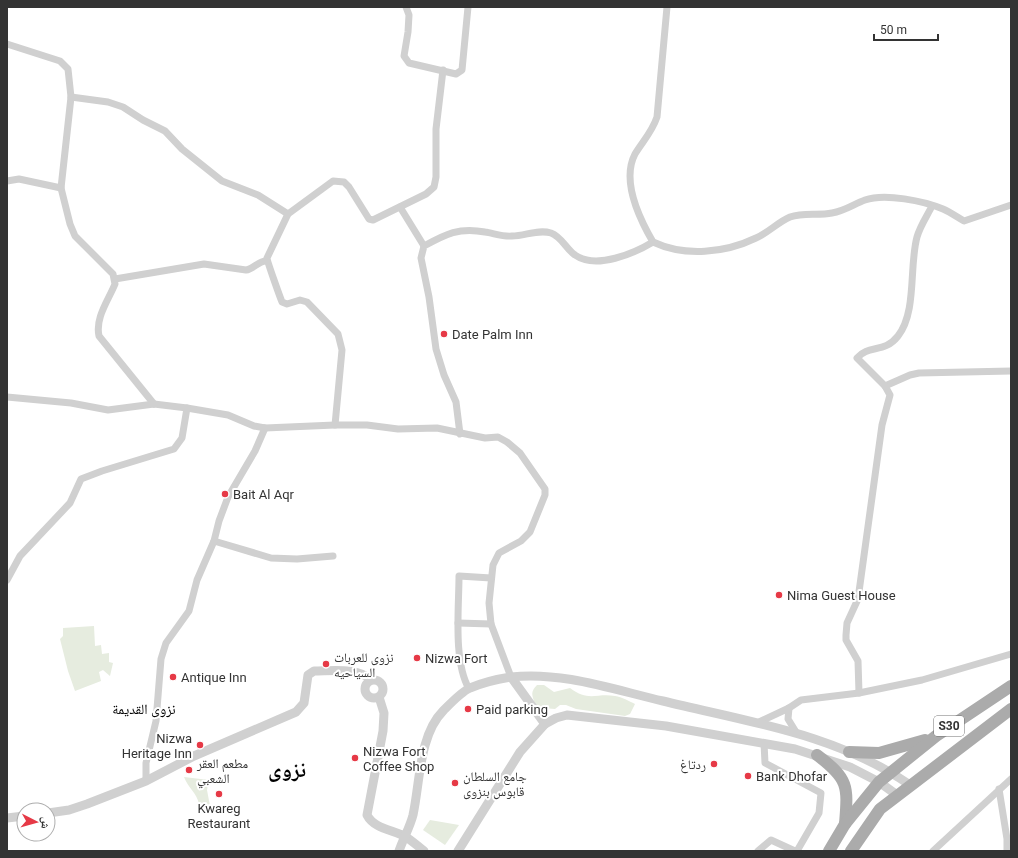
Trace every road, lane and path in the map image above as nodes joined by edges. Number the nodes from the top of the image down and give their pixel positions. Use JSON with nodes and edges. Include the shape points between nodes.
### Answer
{"nodes":[{"id":1,"x":406,"y":7,"type":"edge"},
{"id":2,"x":468,"y":7,"type":"edge"},
{"id":3,"x":666,"y":7,"type":"edge"},
{"id":4,"x":7,"y":44,"type":"edge"},
{"id":5,"x":443,"y":70,"type":"junction"},
{"id":6,"x":71,"y":97,"type":"junction"},
{"id":7,"x":7,"y":181,"type":"edge"},
{"id":8,"x":61,"y":188,"type":"junction"},
{"id":9,"x":1011,"y":205,"type":"edge"},
{"id":10,"x":932,"y":206,"type":"junction"},
{"id":11,"x":400,"y":207,"type":"junction"},
{"id":12,"x":288,"y":214,"type":"junction"},
{"id":13,"x":653,"y":242,"type":"junction"},
{"id":14,"x":424,"y":246,"type":"junction"},
{"id":15,"x":266,"y":261,"type":"junction"},
{"id":16,"x":115,"y":279,"type":"junction"},
{"id":17,"x":1011,"y":370,"type":"edge"},
{"id":18,"x":885,"y":386,"type":"junction"},
{"id":19,"x":7,"y":397,"type":"edge"},
{"id":20,"x":154,"y":404,"type":"junction"},
{"id":21,"x":187,"y":408,"type":"junction"},
{"id":22,"x":335,"y":425,"type":"junction"},
{"id":23,"x":265,"y":428,"type":"junction"},
{"id":24,"x":460,"y":434,"type":"junction"},
{"id":25,"x":214,"y":541,"type":"junction"},
{"id":26,"x":333,"y":556,"type":"dead end"},
{"id":27,"x":491,"y":578,"type":"junction"},
{"id":28,"x":7,"y":580,"type":"edge"},
{"id":29,"x":458,"y":623,"type":"junction"},
{"id":30,"x":491,"y":624,"type":"junction"},
{"id":31,"x":1011,"y":654,"type":"edge"},
{"id":32,"x":511,"y":678,"type":"junction"},
{"id":33,"x":371,"y":680,"type":"junction"},
{"id":34,"x":1011,"y":686,"type":"edge"},
{"id":35,"x":469,"y":689,"type":"junction"},
{"id":36,"x":859,"y":693,"type":"junction"},
{"id":37,"x":379,"y":697,"type":"junction"},
{"id":38,"x":789,"y":708,"type":"junction"},
{"id":39,"x":1011,"y":709,"type":"edge"},
{"id":40,"x":757,"y":722,"type":"junction"},
{"id":41,"x":545,"y":724,"type":"junction"},
{"id":42,"x":796,"y":732,"type":"junction"},
{"id":43,"x":936,"y":736,"type":"junction"},
{"id":44,"x":764,"y":743,"type":"junction"},
{"id":45,"x":849,"y":752,"type":"junction"},
{"id":46,"x":817,"y":755,"type":"junction"},
{"id":47,"x":891,"y":772,"type":"junction"},
{"id":48,"x":1010,"y":780,"type":"edge"},
{"id":49,"x":146,"y":781,"type":"junction"},
{"id":50,"x":879,"y":782,"type":"junction"},
{"id":51,"x":910,"y":785,"type":"junction"},
{"id":52,"x":999,"y":789,"type":"junction"},
{"id":53,"x":897,"y":795,"type":"junction"},
{"id":54,"x":56,"y":812,"type":"edge"},
{"id":55,"x":845,"y":824,"type":"junction"},
{"id":56,"x":404,"y":836,"type":"junction"},
{"id":57,"x":399,"y":851,"type":"edge"},
{"id":58,"x":424,"y":851,"type":"edge"},
{"id":59,"x":458,"y":851,"type":"edge"},
{"id":60,"x":758,"y":851,"type":"edge"},
{"id":61,"x":796,"y":851,"type":"edge"},
{"id":62,"x":830,"y":851,"type":"edge"},
{"id":63,"x":851,"y":851,"type":"edge"},
{"id":64,"x":933,"y":851,"type":"edge"},
{"id":65,"x":1007,"y":851,"type":"edge"}],
"edges":[{"from":1,"to":5,"type":"street","via":[[409,19],[405,60]]},
{"from":2,"to":5,"type":"street","via":[[462,70],[456,74]]},
{"from":3,"to":13,"type":"street","via":[[657,117],[653,129],[636,154],[629,178],[631,191]]},
{"from":4,"to":6,"type":"street","via":[[65,64],[68,69]]},
{"from":5,"to":11,"type":"street","via":[[436,129],[436,182],[430,192]]},
{"from":6,"to":8,"type":"street"},
{"from":6,"to":12,"type":"street","via":[[108,102],[123,107],[165,131],[182,149],[222,181],[258,195]]},
{"from":7,"to":8,"type":"street","via":[[19,179]]},
{"from":8,"to":16,"type":"street","via":[[75,236]]},
{"from":9,"to":10,"type":"street","via":[[964,221]]},
{"from":10,"to":13,"type":"street","via":[[897,197],[866,199],[844,211],[828,214],[807,213],[789,218],[757,238],[727,250],[682,251]]},
{"from":10,"to":18,"type":"street","via":[[917,236],[908,318],[899,335],[889,346],[862,353],[857,358]]},
{"from":11,"to":12,"type":"street","via":[[373,220],[369,219],[348,186],[339,180],[333,181]]},
{"from":11,"to":14,"type":"street"},
{"from":12,"to":15,"type":"street"},
{"from":13,"to":14,"type":"street","via":[[629,255],[588,261],[576,256],[560,239],[543,231],[511,236],[461,230],[449,233]]},
{"from":14,"to":24,"type":"street","via":[[421,258],[436,348],[456,402]]},
{"from":15,"to":16,"type":"street","via":[[246,270],[204,264]]},
{"from":15,"to":22,"type":"street","via":[[282,302],[307,302],[332,328],[341,342]]},
{"from":16,"to":20,"type":"street","via":[[97,328],[100,336]]},
{"from":17,"to":18,"type":"street","via":[[910,374]]},
{"from":18,"to":36,"type":"street","via":[[890,395],[882,425],[862,575],[858,598],[846,623],[846,640],[858,661]]},
{"from":19,"to":20,"type":"street","via":[[71,403],[108,410]]},
{"from":20,"to":21,"type":"street"},
{"from":21,"to":23,"type":"street","via":[[228,415]]},
{"from":21,"to":28,"type":"street","via":[[182,438],[174,449],[81,479],[70,503],[20,556]]},
{"from":22,"to":23,"type":"street"},
{"from":22,"to":24,"type":"street","via":[[367,425],[398,429],[437,428]]},
{"from":23,"to":25,"type":"street","via":[[255,451],[228,497]]},
{"from":24,"to":27,"type":"street","via":[[485,438],[498,437],[507,442],[520,453],[545,489],[544,501],[530,532],[521,541],[499,553],[493,565]]},
{"from":25,"to":26,"type":"street","via":[[271,558],[297,560]]},
{"from":25,"to":49,"type":"street","via":[[197,580],[189,611],[166,643],[161,659],[156,721],[146,763]]},
{"from":27,"to":29,"type":"street","via":[[459,576]]},
{"from":27,"to":30,"type":"street"},
{"from":29,"to":30,"type":"street"},
{"from":29,"to":35,"type":"street","via":[[460,662]]},
{"from":30,"to":32,"type":"street"},
{"from":31,"to":36,"type":"street","via":[[922,680]]},
{"from":32,"to":35,"type":"street"},
{"from":32,"to":40,"type":"street","via":[[565,679]]},
{"from":32,"to":41,"type":"street"},
{"from":33,"to":37,"type":"street","via":[[379,681],[383,686],[383,692]]},
{"from":33,"to":37,"type":"street","via":[[366,684],[366,693],[370,697]]},
{"from":33,"to":49,"type":"street","via":[[359,673],[314,671],[308,675],[304,703],[296,712],[194,756]]},
{"from":34,"to":43,"type":"main road","number":"S30"},
{"from":35,"to":56,"type":"street","via":[[432,724],[425,743],[412,817]]},
{"from":36,"to":38,"type":"street","via":[[801,700]]},
{"from":37,"to":56,"type":"street","via":[[384,713],[383,731],[367,815],[381,826]]},
{"from":38,"to":40,"type":"street"},
{"from":38,"to":42,"type":"street","via":[[788,719]]},
{"from":39,"to":51,"type":"main road","number":"S30"},
{"from":40,"to":42,"type":"street"},
{"from":41,"to":44,"type":"street","via":[[556,718],[575,715],[666,726]]},
{"from":41,"to":59,"type":"street","via":[[520,752]]},
{"from":42,"to":45,"type":"street"},
{"from":43,"to":45,"type":"main road","via":[[879,753]]},
{"from":43,"to":47,"type":"main road","number":"S30"},
{"from":44,"to":46,"type":"street"},
{"from":44,"to":61,"type":"street","via":[[764,763],[820,793],[819,813]]},
{"from":45,"to":47,"type":"street"},
{"from":46,"to":50,"type":"street","via":[[850,767]]},
{"from":46,"to":55,"type":"main road","via":[[835,768],[846,785]]},
{"from":47,"to":50,"type":"main road","number":"S30"},
{"from":47,"to":51,"type":"street"},
{"from":48,"to":52,"type":"street"},
{"from":49,"to":54,"type":"street","via":[[87,804]]},
{"from":50,"to":53,"type":"street"},
{"from":50,"to":55,"type":"main road","number":"S30"},
{"from":51,"to":53,"type":"main road","number":"S30"},
{"from":52,"to":64,"type":"street"},
{"from":52,"to":65,"type":"street"},
{"from":53,"to":63,"type":"main road","number":"S30","via":[[876,814]]},
{"from":55,"to":62,"type":"main road","number":"S30"},
{"from":56,"to":57,"type":"street"},
{"from":56,"to":58,"type":"street"},
{"from":60,"to":61,"type":"street","via":[[771,840]]}]}
